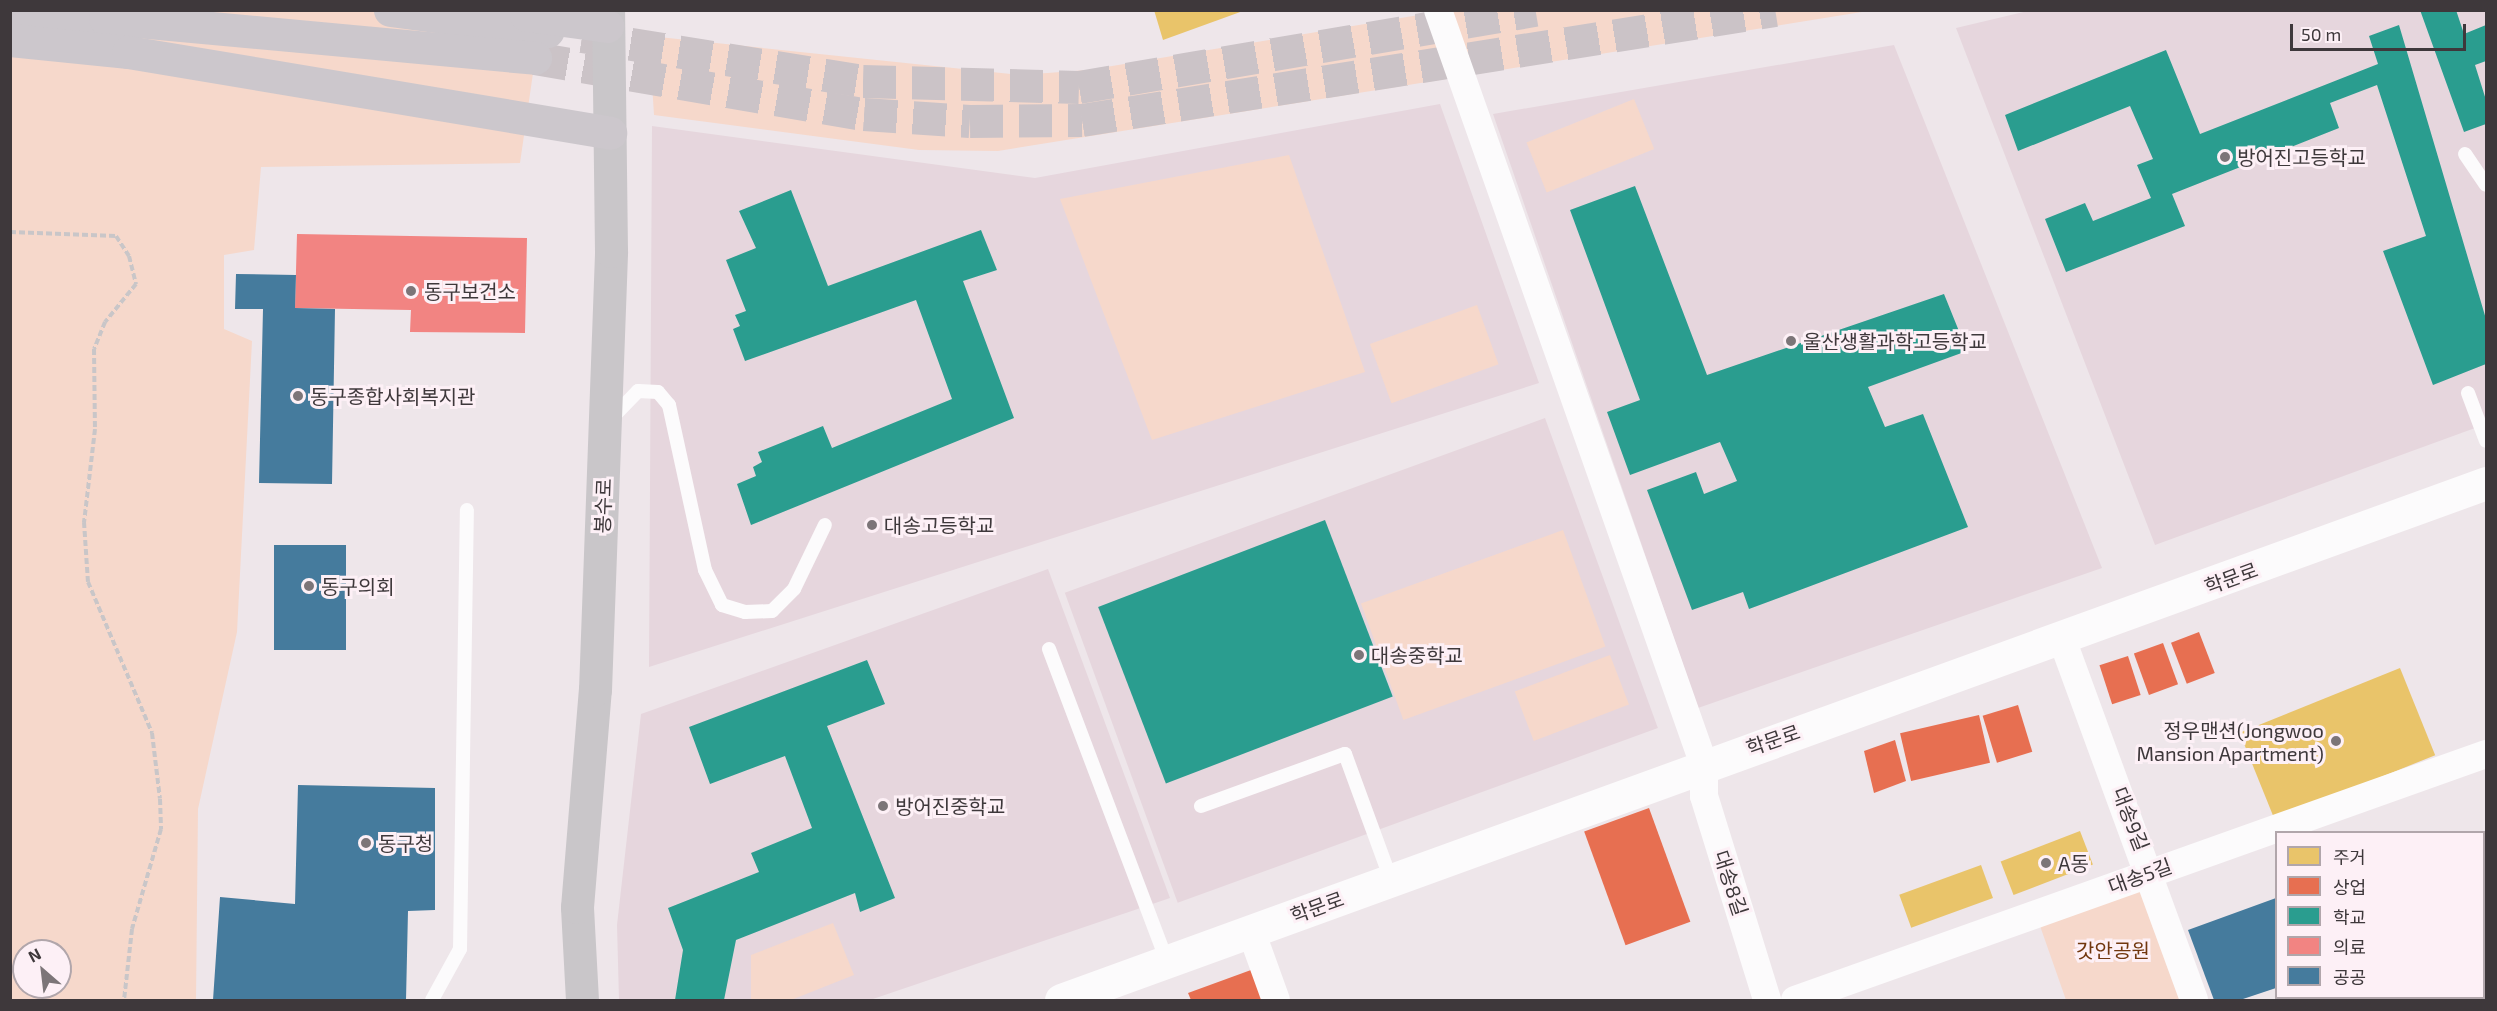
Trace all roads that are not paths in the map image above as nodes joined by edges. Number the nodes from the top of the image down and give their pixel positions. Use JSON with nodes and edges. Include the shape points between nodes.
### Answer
{"nodes":[{"id":1,"x":390,"y":10,"type":"edge"},
{"id":2,"x":502,"y":10,"type":"edge"},
{"id":3,"x":1438,"y":10,"type":"edge"},
{"id":4,"x":10,"y":17,"type":"edge"},
{"id":5,"x":608,"y":18,"type":"edge"},
{"id":6,"x":10,"y":40,"type":"edge"},
{"id":7,"x":610,"y":133,"type":"junction"},
{"id":8,"x":2465,"y":154,"type":"dead end"},
{"id":9,"x":2487,"y":185,"type":"edge"},
{"id":10,"x":2468,"y":393,"type":"dead end"},
{"id":11,"x":606,"y":429,"type":"junction"},
{"id":12,"x":2487,"y":441,"type":"edge"},
{"id":13,"x":2487,"y":483,"type":"edge"},
{"id":14,"x":466,"y":510,"type":"dead end"},
{"id":15,"x":825,"y":525,"type":"dead end"},
{"id":16,"x":2062,"y":639,"type":"junction"},
{"id":17,"x":1049,"y":649,"type":"dead end"},
{"id":18,"x":2487,"y":754,"type":"edge"},
{"id":19,"x":1704,"y":765,"type":"junction"},
{"id":20,"x":1201,"y":807,"type":"dead end"},
{"id":21,"x":2151,"y":872,"type":"junction"},
{"id":22,"x":1390,"y":880,"type":"junction"},
{"id":23,"x":1251,"y":931,"type":"junction"},
{"id":24,"x":1167,"y":962,"type":"junction"},
{"id":25,"x":432,"y":1000,"type":"edge"},
{"id":26,"x":582,"y":1000,"type":"edge"},
{"id":27,"x":1060,"y":1000,"type":"edge"},
{"id":28,"x":1276,"y":1000,"type":"edge"},
{"id":29,"x":1767,"y":1000,"type":"edge"},
{"id":30,"x":1795,"y":1000,"type":"edge"},
{"id":31,"x":2194,"y":1000,"type":"edge"}],
"edges":[{"from":1,"to":4,"type":"highway","via":[[541,45],[105,18]]},
{"from":2,"to":5,"type":"highway"},
{"from":3,"to":19,"type":"street","name":"대송8길"},
{"from":5,"to":7,"type":"main road","name":"봉수로"},
{"from":6,"to":7,"type":"highway","via":[[128,52]]},
{"from":7,"to":11,"type":"main road","name":"봉수로"},
{"from":8,"to":9,"type":"lane"},
{"from":10,"to":12,"type":"lane"},
{"from":11,"to":15,"type":"lane","via":[[620,406],[638,391],[658,392],[669,405],[705,570],[722,605],[745,612],[772,611],[794,589]]},
{"from":11,"to":26,"type":"main road","name":"봉수로","via":[[594,700],[576,907]]},
{"from":13,"to":16,"type":"street","name":"학문로"},
{"from":14,"to":25,"type":"lane","via":[[460,949]]},
{"from":16,"to":19,"type":"street","name":"학문로"},
{"from":16,"to":21,"type":"street","name":"대송9길"},
{"from":17,"to":24,"type":"lane"},
{"from":18,"to":21,"type":"street","name":"대송5길"},
{"from":19,"to":22,"type":"street","name":"학문로"},
{"from":19,"to":29,"type":"street","name":"대송8길","via":[[1704,796]]},
{"from":20,"to":22,"type":"lane","via":[[1345,754]]},
{"from":21,"to":30,"type":"street","name":"대송5길"},
{"from":21,"to":31,"type":"street","name":"대송9길"},
{"from":22,"to":23,"type":"street","name":"학문로"},
{"from":23,"to":24,"type":"street","name":"학문로"},
{"from":23,"to":28,"type":"street"},
{"from":24,"to":27,"type":"street","name":"학문로"}]}
